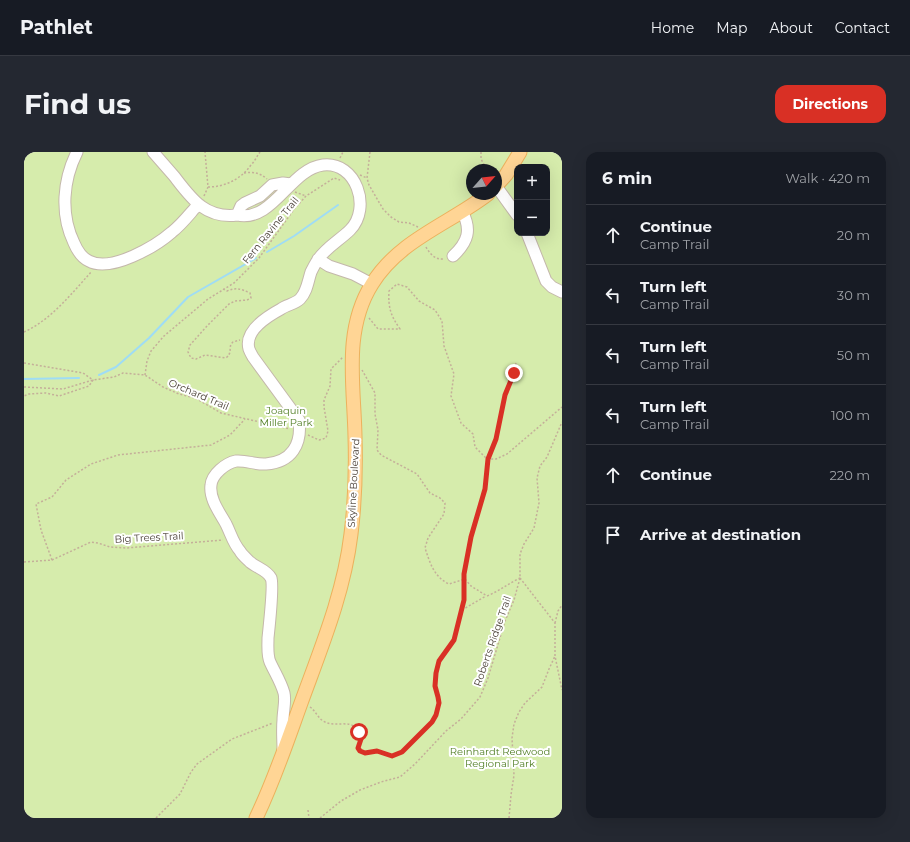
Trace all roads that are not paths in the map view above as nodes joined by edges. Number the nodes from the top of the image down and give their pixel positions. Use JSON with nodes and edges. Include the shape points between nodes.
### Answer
{"nodes":[{"id":1,"x":77,"y":152,"type":"edge"},
{"id":2,"x":153,"y":152,"type":"edge"},
{"id":3,"x":162,"y":152,"type":"edge"},
{"id":4,"x":520,"y":152,"type":"edge"},
{"id":5,"x":164,"y":165,"type":"junction"},
{"id":6,"x":502,"y":179,"type":"edge"},
{"id":7,"x":291,"y":184,"type":"junction"},
{"id":8,"x":502,"y":194,"type":"edge"},
{"id":9,"x":479,"y":200,"type":"edge"},
{"id":10,"x":200,"y":206,"type":"junction"},
{"id":11,"x":514,"y":211,"type":"edge"},
{"id":12,"x":462,"y":212,"type":"junction"},
{"id":13,"x":237,"y":215,"type":"junction"},
{"id":14,"x":528,"y":236,"type":"edge"},
{"id":15,"x":453,"y":256,"type":"dead end"},
{"id":16,"x":318,"y":259,"type":"junction"},
{"id":17,"x":372,"y":284,"type":"junction"},
{"id":18,"x":562,"y":292,"type":"edge"},
{"id":19,"x":283,"y":753,"type":"junction"},
{"id":20,"x":256,"y":818,"type":"edge"}],
"edges":[{"from":1,"to":10,"type":"lane","via":[[66,182],[64,202],[70,236],[79,252],[89,261],[99,264],[116,262],[155,245]]},
{"from":2,"to":5,"type":"lane"},
{"from":3,"to":5,"type":"lane"},
{"from":4,"to":6,"type":"main road"},
{"from":5,"to":10,"type":"lane","via":[[185,192]]},
{"from":7,"to":13,"type":"lane","via":[[281,196],[266,207],[248,215]]},
{"from":7,"to":13,"type":"lane","via":[[272,185],[260,196],[241,206]]},
{"from":7,"to":16,"type":"lane","via":[[314,167],[330,164],[344,169],[350,175],[360,195],[361,211],[354,226]]},
{"from":8,"to":11,"type":"lane"},
{"from":9,"to":12,"type":"main road","name":"Skyline Boulevard"},
{"from":10,"to":13,"type":"lane","via":[[219,214]]},
{"from":12,"to":15,"type":"lane","via":[[468,231],[466,239]]},
{"from":12,"to":17,"type":"main road","name":"Skyline Boulevard","via":[[420,236],[402,250],[387,263]]},
{"from":14,"to":18,"type":"lane","via":[[546,281]]},
{"from":16,"to":17,"type":"lane"},
{"from":16,"to":19,"type":"lane","via":[[300,299],[267,318],[253,331],[249,340],[253,357],[299,420],[299,440],[295,450],[276,462],[266,464],[235,461],[226,465],[214,477],[211,486],[217,508],[240,552],[251,563],[268,573],[272,580],[268,654],[285,694]]},
{"from":17,"to":19,"type":"main road","name":"Skyline Boulevard","via":[[362,305],[352,353],[355,486],[344,572],[320,653]]},
{"from":19,"to":20,"type":"main road","name":"Skyline Boulevard"}]}
